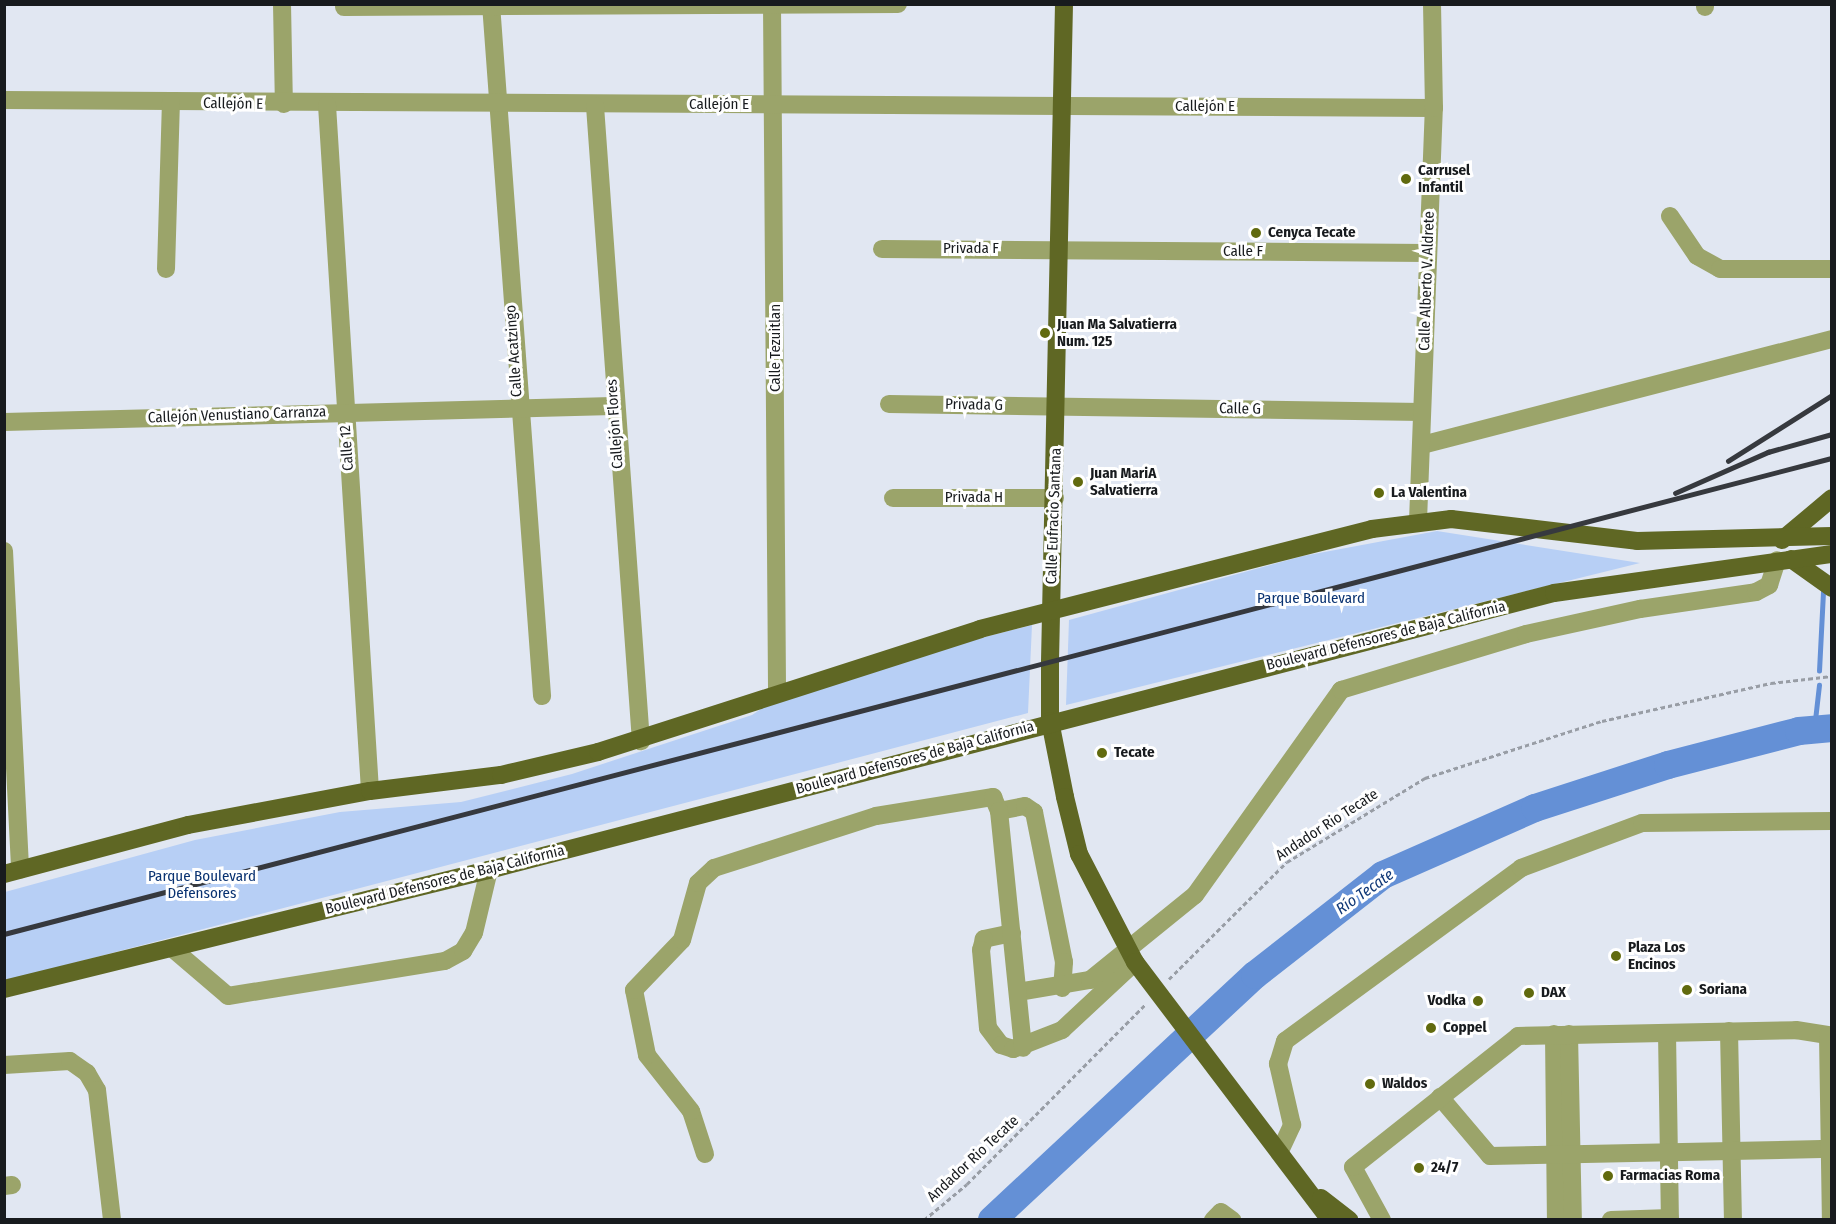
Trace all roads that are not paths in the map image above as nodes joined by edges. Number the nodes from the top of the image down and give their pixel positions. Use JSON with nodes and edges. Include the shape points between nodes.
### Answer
{"nodes":[{"id":1,"x":282,"y":4,"type":"edge"},
{"id":2,"x":898,"y":4,"type":"edge"},
{"id":3,"x":1064,"y":4,"type":"edge"},
{"id":4,"x":1432,"y":4,"type":"edge"},
{"id":5,"x":772,"y":5,"type":"edge"},
{"id":6,"x":344,"y":7,"type":"dead end"},
{"id":7,"x":491,"y":7,"type":"edge"},
{"id":8,"x":4,"y":100,"type":"edge"},
{"id":9,"x":171,"y":102,"type":"junction"},
{"id":10,"x":284,"y":104,"type":"junction"},
{"id":11,"x":327,"y":105,"type":"junction"},
{"id":12,"x":775,"y":105,"type":"junction"},
{"id":13,"x":1062,"y":105,"type":"junction"},
{"id":14,"x":595,"y":106,"type":"junction"},
{"id":15,"x":498,"y":107,"type":"junction"},
{"id":16,"x":1434,"y":108,"type":"junction"},
{"id":17,"x":1670,"y":216,"type":"dead end"},
{"id":18,"x":882,"y":249,"type":"dead end"},
{"id":19,"x":1059,"y":250,"type":"junction"},
{"id":20,"x":1427,"y":253,"type":"junction"},
{"id":21,"x":166,"y":269,"type":"dead end"},
{"id":22,"x":1832,"y":269,"type":"edge"},
{"id":23,"x":1832,"y":339,"type":"edge"},
{"id":24,"x":889,"y":404,"type":"dead end"},
{"id":25,"x":613,"y":405,"type":"junction"},
{"id":26,"x":1058,"y":406,"type":"junction"},
{"id":27,"x":518,"y":409,"type":"junction"},
{"id":28,"x":345,"y":411,"type":"junction"},
{"id":29,"x":1422,"y":412,"type":"junction"},
{"id":30,"x":4,"y":422,"type":"edge"},
{"id":31,"x":1422,"y":445,"type":"junction"},
{"id":32,"x":893,"y":498,"type":"dead end"},
{"id":33,"x":1055,"y":498,"type":"junction"},
{"id":34,"x":1832,"y":498,"type":"edge"},
{"id":35,"x":1418,"y":521,"type":"junction"},
{"id":36,"x":1832,"y":536,"type":"edge"},
{"id":37,"x":1782,"y":540,"type":"junction"},
{"id":38,"x":4,"y":551,"type":"edge"},
{"id":39,"x":1832,"y":554,"type":"edge"},
{"id":40,"x":1784,"y":560,"type":"junction"},
{"id":41,"x":1832,"y":588,"type":"edge"},
{"id":42,"x":1051,"y":608,"type":"junction"},
{"id":43,"x":777,"y":692,"type":"junction"},
{"id":44,"x":542,"y":696,"type":"dead end"},
{"id":45,"x":1050,"y":721,"type":"junction"},
{"id":46,"x":641,"y":741,"type":"junction"},
{"id":47,"x":370,"y":791,"type":"junction"},
{"id":48,"x":999,"y":811,"type":"junction"},
{"id":49,"x":1832,"y":821,"type":"edge"},
{"id":50,"x":489,"y":870,"type":"junction"},
{"id":51,"x":12,"y":872,"type":"edge"},
{"id":52,"x":1012,"y":933,"type":"junction"},
{"id":53,"x":173,"y":949,"type":"junction"},
{"id":54,"x":1132,"y":956,"type":"junction"},
{"id":55,"x":1062,"y":988,"type":"junction"},
{"id":56,"x":4,"y":989,"type":"edge"},
{"id":57,"x":1017,"y":992,"type":"junction"},
{"id":58,"x":1729,"y":1031,"type":"junction"},
{"id":59,"x":1666,"y":1033,"type":"junction"},
{"id":60,"x":1562,"y":1034,"type":"junction"},
{"id":61,"x":1023,"y":1048,"type":"junction"},
{"id":62,"x":4,"y":1065,"type":"edge"},
{"id":63,"x":1440,"y":1097,"type":"junction"},
{"id":64,"x":1280,"y":1151,"type":"junction"},
{"id":65,"x":1732,"y":1153,"type":"junction"},
{"id":66,"x":705,"y":1154,"type":"dead end"},
{"id":67,"x":1669,"y":1154,"type":"junction"},
{"id":68,"x":1827,"y":1154,"type":"edge"},
{"id":69,"x":1563,"y":1155,"type":"junction"},
{"id":70,"x":1308,"y":1188,"type":"junction"},
{"id":71,"x":1614,"y":1219,"type":"edge"},
{"id":72,"x":1670,"y":1219,"type":"edge"},
{"id":73,"x":112,"y":1220,"type":"edge"},
{"id":74,"x":1213,"y":1220,"type":"edge"},
{"id":75,"x":1232,"y":1220,"type":"edge"},
{"id":76,"x":1330,"y":1220,"type":"edge"},
{"id":77,"x":1349,"y":1220,"type":"edge"},
{"id":78,"x":1382,"y":1220,"type":"edge"},
{"id":79,"x":1556,"y":1220,"type":"edge"},
{"id":80,"x":1573,"y":1220,"type":"edge"},
{"id":81,"x":1733,"y":1220,"type":"edge"},
{"id":82,"x":1831,"y":1220,"type":"edge"}],
"edges":[{"from":1,"to":10,"type":"street"},
{"from":2,"to":5,"type":"street"},
{"from":3,"to":13,"type":"main road","name":"Calle Eufracio Santana"},
{"from":4,"to":16,"type":"street","name":"Calle Alberto V. Aldrete"},
{"from":5,"to":7,"type":"street"},
{"from":5,"to":12,"type":"street","name":"Calle Tezuitlan"},
{"from":6,"to":7,"type":"street"},
{"from":7,"to":15,"type":"street","name":"Calle Acatzingo"},
{"from":8,"to":9,"type":"street","name":"Callejón E"},
{"from":9,"to":10,"type":"street","name":"Callejón E"},
{"from":9,"to":21,"type":"street"},
{"from":10,"to":11,"type":"street","name":"Callejón E"},
{"from":11,"to":15,"type":"street","name":"Callejón E"},
{"from":11,"to":28,"type":"street","name":"Calle 12"},
{"from":12,"to":13,"type":"street","name":"Callejón E"},
{"from":12,"to":14,"type":"street","name":"Callejón E"},
{"from":12,"to":43,"type":"street","name":"Calle Tezuitlan"},
{"from":13,"to":16,"type":"street","name":"Callejón E"},
{"from":13,"to":19,"type":"main road","name":"Calle Eufracio Santana"},
{"from":14,"to":15,"type":"street","name":"Callejón E"},
{"from":14,"to":25,"type":"street","name":"Callejón Flores"},
{"from":15,"to":27,"type":"street","name":"Calle Acatzingo"},
{"from":16,"to":20,"type":"street","name":"Calle Alberto V. Aldrete"},
{"from":17,"to":22,"type":"street","via":[[1697,256],[1714,267]]},
{"from":18,"to":19,"type":"street","name":"Privada F"},
{"from":19,"to":20,"type":"street","name":"Calle F"},
{"from":19,"to":26,"type":"main road","name":"Calle Eufracio Santana"},
{"from":20,"to":29,"type":"street","name":"Calle Alberto V. Aldrete"},
{"from":23,"to":31,"type":"street"},
{"from":24,"to":26,"type":"street","name":"Privada G"},
{"from":25,"to":27,"type":"street","name":"Callejón Venustiano Carranza"},
{"from":25,"to":46,"type":"street","name":"Callejón Flores"},
{"from":26,"to":29,"type":"street","name":"Calle G"},
{"from":26,"to":33,"type":"main road","name":"Calle Eufracio Santana"},
{"from":27,"to":28,"type":"street","name":"Callejón Venustiano Carranza"},
{"from":27,"to":44,"type":"street","name":"Calle Acatzingo"},
{"from":28,"to":30,"type":"street","name":"Callejón Venustiano Carranza"},
{"from":28,"to":47,"type":"street","name":"Calle 12"},
{"from":29,"to":31,"type":"street","name":"Calle Alberto V. Aldrete"},
{"from":31,"to":35,"type":"street","name":"Calle Alberto V. Aldrete"},
{"from":32,"to":33,"type":"street","name":"Privada H"},
{"from":33,"to":42,"type":"main road","name":"Calle Eufracio Santana"},
{"from":34,"to":37,"type":"main road"},
{"from":35,"to":37,"type":"main road","via":[[1481,520],[1637,541]]},
{"from":35,"to":42,"type":"main road","via":[[1307,543]]},
{"from":36,"to":37,"type":"main road"},
{"from":38,"to":51,"type":"street"},
{"from":39,"to":40,"type":"main road","name":"Boulevard Defensores de Baja California"},
{"from":40,"to":41,"type":"main road"},
{"from":40,"to":45,"type":"main road","name":"Boulevard Defensores de Baja California","via":[[1554,594]]},
{"from":40,"to":54,"type":"street","via":[[1769,585],[1756,592],[1640,609],[1526,634],[1341,690],[1209,879]]},
{"from":42,"to":43,"type":"main road"},
{"from":42,"to":45,"type":"main road","name":"Calle Eufracio Santana"},
{"from":43,"to":46,"type":"main road"},
{"from":45,"to":50,"type":"main road","name":"Boulevard Defensores de Baja California"},
{"from":45,"to":54,"type":"main road","name":"Calle Eufracio Santana","via":[[1079,854]]},
{"from":46,"to":47,"type":"main road","via":[[501,775]]},
{"from":47,"to":51,"type":"main road","via":[[188,825]]},
{"from":48,"to":52,"type":"street"},
{"from":48,"to":55,"type":"street","via":[[1025,806],[1034,812],[1064,962]]},
{"from":48,"to":66,"type":"street","via":[[989,797],[876,816],[704,875],[682,940],[634,990],[647,1055],[691,1111]]},
{"from":49,"to":64,"type":"street","via":[[1642,823],[1521,868],[1285,1041],[1278,1065],[1292,1125]]},
{"from":50,"to":53,"type":"main road","name":"Boulevard Defensores de Baja California"},
{"from":50,"to":53,"type":"street","via":[[474,933],[463,951],[445,961],[228,996]]},
{"from":52,"to":57,"type":"street"},
{"from":52,"to":61,"type":"street","via":[[981,942],[988,1028],[1001,1045]]},
{"from":53,"to":56,"type":"main road","name":"Boulevard Defensores de Baja California"},
{"from":54,"to":55,"type":"street","via":[[1090,980]]},
{"from":54,"to":61,"type":"street","via":[[1062,1030]]},
{"from":54,"to":64,"type":"main road","name":"Calle Eufracio Santana"},
{"from":55,"to":57,"type":"street"},
{"from":57,"to":61,"type":"street"},
{"from":58,"to":59,"type":"street"},
{"from":58,"to":65,"type":"street"},
{"from":58,"to":68,"type":"street","via":[[1827,1032]]},
{"from":59,"to":60,"type":"street"},
{"from":59,"to":67,"type":"street"},
{"from":60,"to":63,"type":"street","via":[[1513,1038]]},
{"from":60,"to":69,"type":"street"},
{"from":62,"to":73,"type":"street","via":[[70,1061],[87,1073],[97,1090]]},
{"from":63,"to":69,"type":"street","via":[[1487,1155]]},
{"from":63,"to":78,"type":"street","via":[[1353,1167],[1353,1175]]},
{"from":64,"to":70,"type":"main road","name":"Calle Eufracio Santana"},
{"from":65,"to":67,"type":"street"},
{"from":65,"to":68,"type":"street"},
{"from":65,"to":81,"type":"street"},
{"from":67,"to":69,"type":"street"},
{"from":67,"to":72,"type":"street"},
{"from":68,"to":82,"type":"street"},
{"from":69,"to":79,"type":"street"},
{"from":69,"to":80,"type":"street"},
{"from":70,"to":76,"type":"main road"},
{"from":70,"to":77,"type":"main road"},
{"from":71,"to":72,"type":"street"},
{"from":74,"to":75,"type":"street","via":[[1221,1212]]}]}
